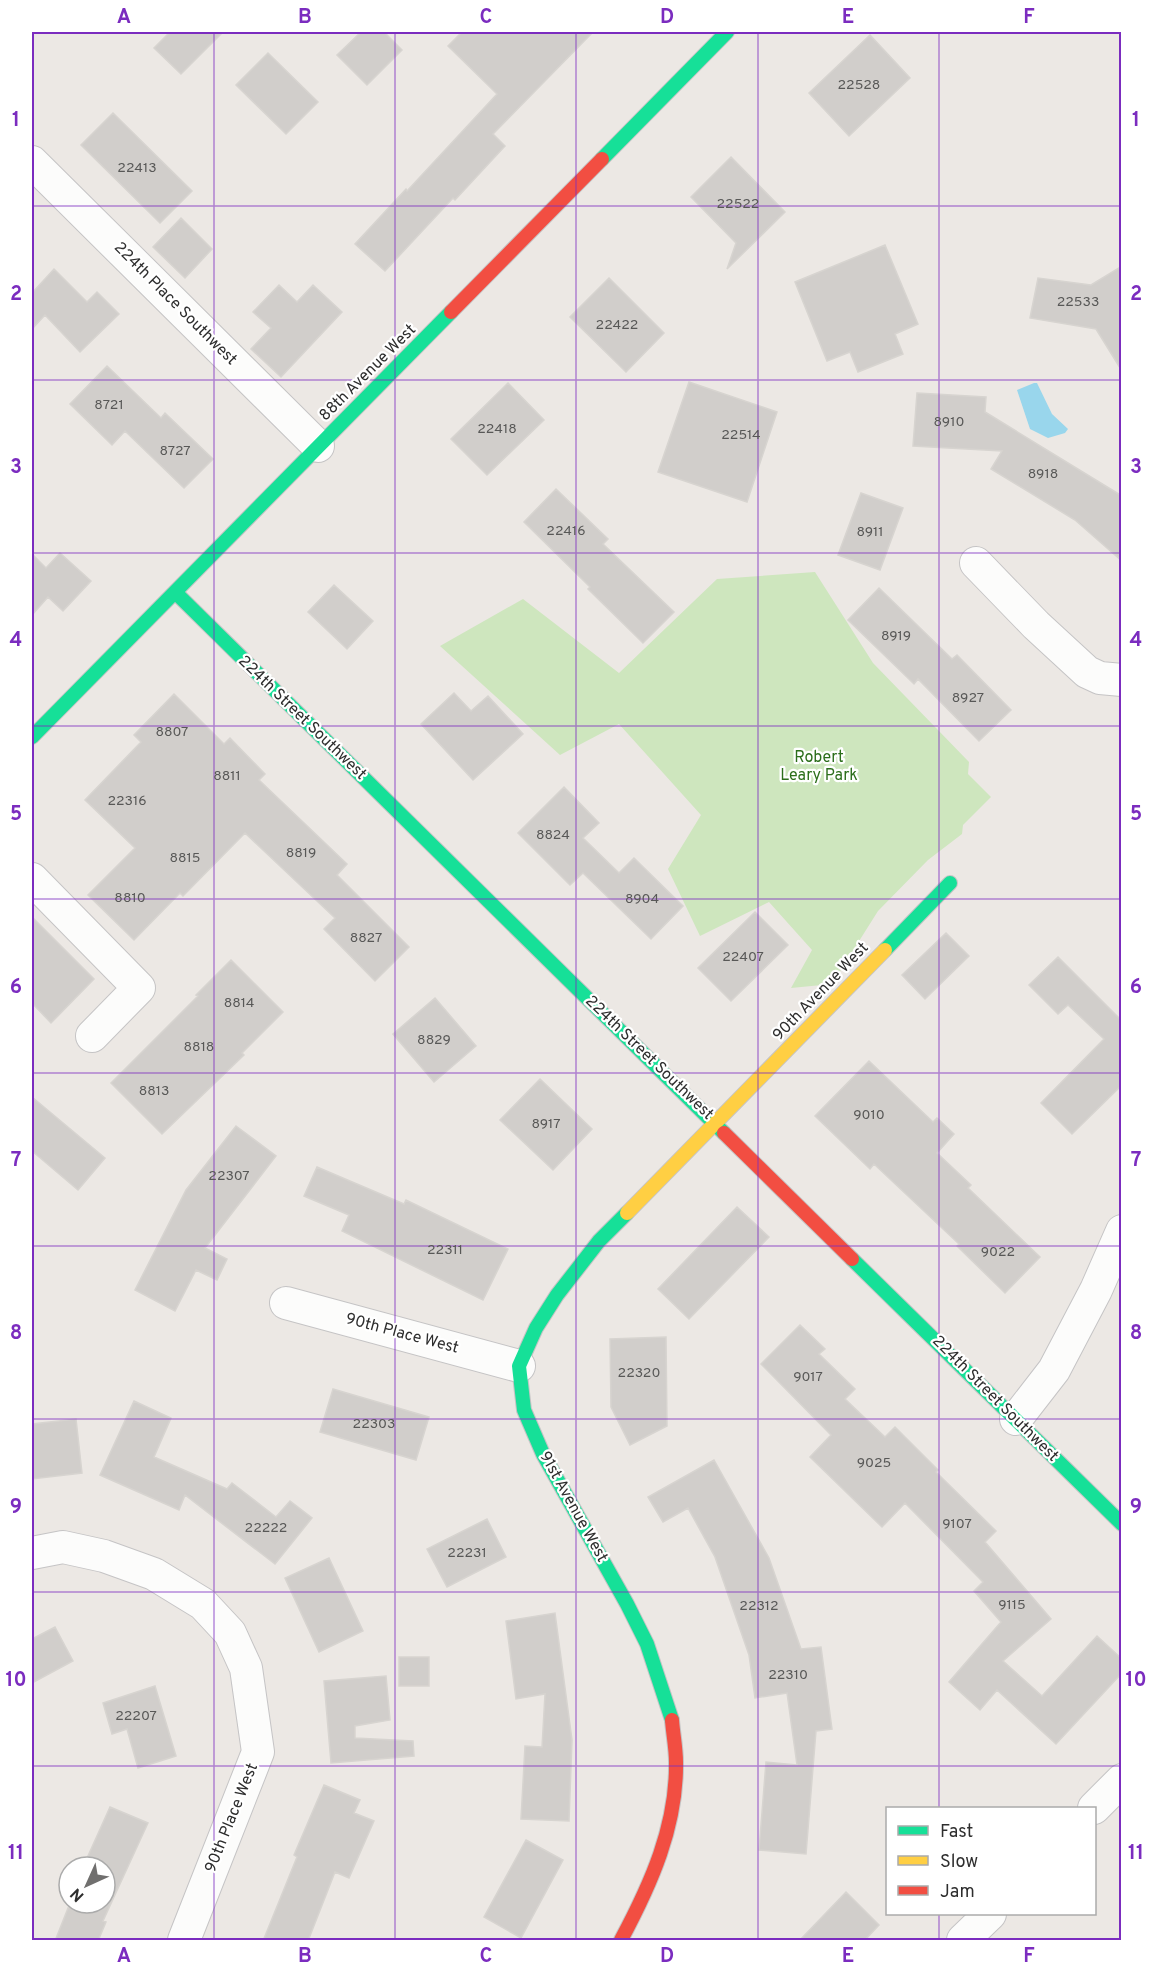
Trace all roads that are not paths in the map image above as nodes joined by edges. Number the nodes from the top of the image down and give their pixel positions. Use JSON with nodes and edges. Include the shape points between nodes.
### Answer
{"nodes":[{"id":1,"x":727,"y":32,"type":"edge"},
{"id":2,"x":32,"y":162,"type":"edge"},
{"id":3,"x":318,"y":446,"type":"junction"},
{"id":4,"x":976,"y":563,"type":"dead end"},
{"id":5,"x":176,"y":593,"type":"junction"},
{"id":6,"x":1122,"y":680,"type":"edge"},
{"id":7,"x":34,"y":731,"type":"edge"},
{"id":8,"x":32,"y":879,"type":"edge"},
{"id":9,"x":950,"y":883,"type":"dead end"},
{"id":10,"x":92,"y":1036,"type":"dead end"},
{"id":11,"x":715,"y":1124,"type":"junction"},
{"id":12,"x":1122,"y":1231,"type":"edge"},
{"id":13,"x":286,"y":1303,"type":"dead end"},
{"id":14,"x":519,"y":1366,"type":"junction"},
{"id":15,"x":1016,"y":1419,"type":"junction"},
{"id":16,"x":1122,"y":1524,"type":"edge"},
{"id":17,"x":32,"y":1553,"type":"edge"},
{"id":18,"x":1122,"y":1780,"type":"edge"},
{"id":19,"x":1096,"y":1807,"type":"edge"},
{"id":20,"x":989,"y":1915,"type":"edge"},
{"id":21,"x":184,"y":1941,"type":"edge"},
{"id":22,"x":621,"y":1941,"type":"edge"},
{"id":23,"x":963,"y":1941,"type":"edge"}],
"edges":[{"from":1,"to":3,"type":"street","name":"88th Avenue West"},
{"from":2,"to":3,"type":"street","name":"224th Place Southwest"},
{"from":3,"to":5,"type":"street","name":"88th Avenue West"},
{"from":4,"to":6,"type":"street","via":[[1087,672]]},
{"from":5,"to":7,"type":"street","name":"88th Avenue West"},
{"from":5,"to":11,"type":"street","name":"224th Street Southwest"},
{"from":8,"to":10,"type":"street","via":[[139,988]]},
{"from":9,"to":11,"type":"street","name":"90th Avenue West"},
{"from":11,"to":14,"type":"street","via":[[599,1241],[557,1295]]},
{"from":11,"to":15,"type":"street","name":"224th Street Southwest"},
{"from":12,"to":15,"type":"street","via":[[1054,1370]]},
{"from":13,"to":14,"type":"street","name":"90th Place West"},
{"from":14,"to":22,"type":"street","name":"91st Avenue West","via":[[524,1410],[543,1454],[647,1644],[672,1720],[676,1762],[664,1847]]},
{"from":15,"to":16,"type":"street","name":"224th Street Southwest"},
{"from":17,"to":21,"type":"street","name":"90th Place West","via":[[63,1547],[104,1556],[154,1574],[203,1604],[230,1633],[246,1668],[258,1752]]},
{"from":18,"to":19,"type":"street"},
{"from":20,"to":23,"type":"street"}]}
